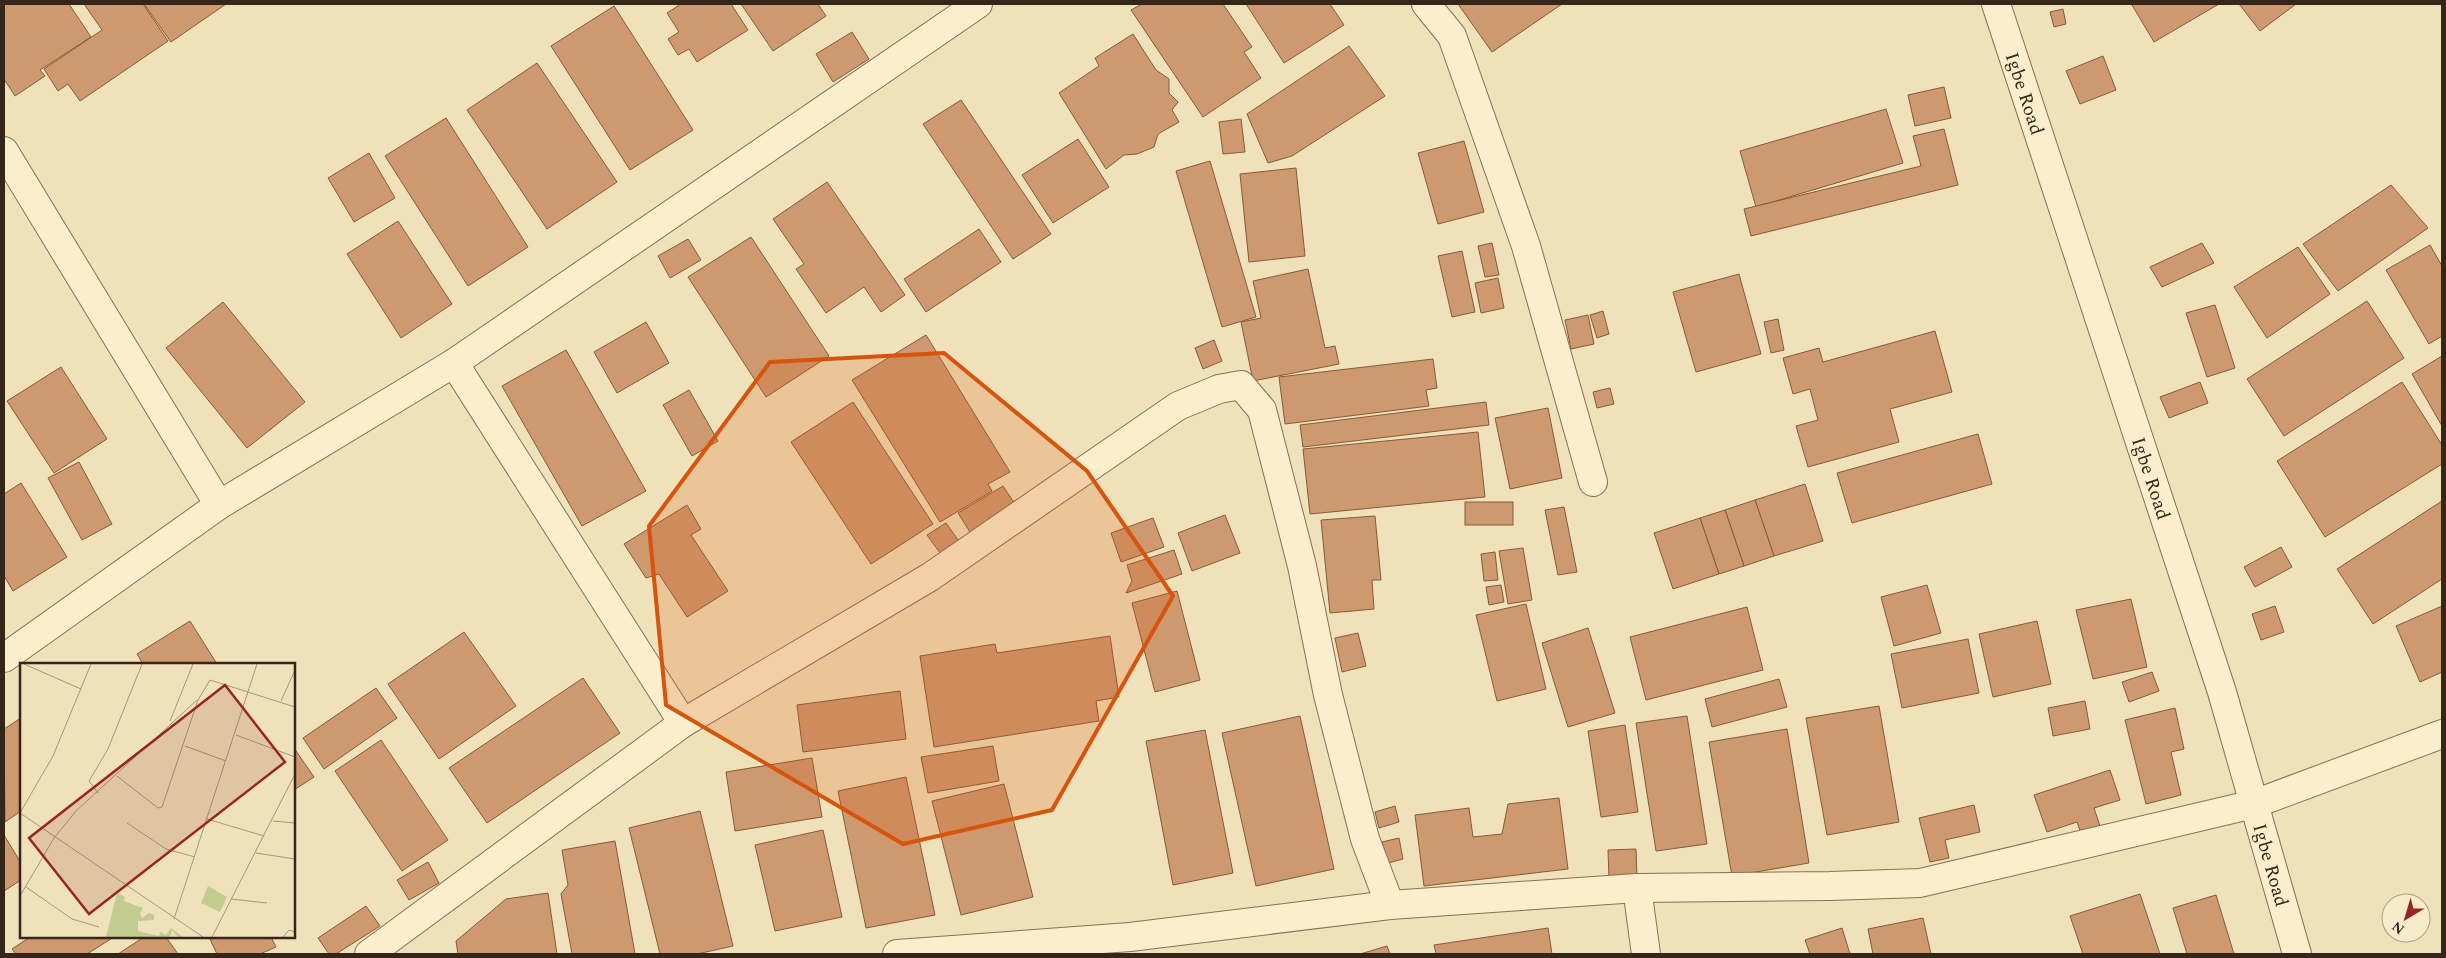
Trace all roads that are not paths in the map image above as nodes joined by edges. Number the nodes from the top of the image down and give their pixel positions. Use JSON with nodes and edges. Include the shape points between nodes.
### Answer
{"nodes":[{"id":1,"x":978,"y":4,"type":"edge"},
{"id":2,"x":1426,"y":4,"type":"edge"},
{"id":3,"x":1996,"y":4,"type":"edge"},
{"id":4,"x":946,"y":12,"type":"edge"},
{"id":5,"x":4,"y":150,"type":"edge"},
{"id":6,"x":454,"y":363,"type":"junction"},
{"id":7,"x":1593,"y":482,"type":"dead end"},
{"id":8,"x":219,"y":506,"type":"junction"},
{"id":9,"x":4,"y":658,"type":"edge"},
{"id":10,"x":683,"y":723,"type":"junction"},
{"id":11,"x":2442,"y":734,"type":"edge"},
{"id":12,"x":2254,"y":804,"type":"junction"},
{"id":13,"x":1637,"y":888,"type":"junction"},
{"id":14,"x":1390,"y":904,"type":"junction"},
{"id":15,"x":369,"y":954,"type":"edge"},
{"id":16,"x":897,"y":954,"type":"edge"},
{"id":17,"x":1646,"y":954,"type":"edge"},
{"id":18,"x":2297,"y":954,"type":"edge"}],
"edges":[{"from":1,"to":4,"type":"street"},
{"from":2,"to":7,"type":"street","via":[[1452,36],[1526,246]]},
{"from":3,"to":12,"type":"street","name":"Igbe Road","via":[[2219,682]]},
{"from":4,"to":6,"type":"street"},
{"from":5,"to":8,"type":"street"},
{"from":6,"to":8,"type":"street"},
{"from":6,"to":10,"type":"street"},
{"from":8,"to":9,"type":"street"},
{"from":10,"to":14,"type":"street","via":[[930,577],[1178,406],[1219,389],[1242,385],[1262,410],[1365,839]]},
{"from":10,"to":15,"type":"street"},
{"from":11,"to":12,"type":"street"},
{"from":12,"to":13,"type":"street","via":[[1920,883]]},
{"from":12,"to":18,"type":"street","name":"Igbe Road"},
{"from":13,"to":14,"type":"street"},
{"from":13,"to":17,"type":"street"},
{"from":14,"to":16,"type":"street","via":[[1130,937]]}]}
